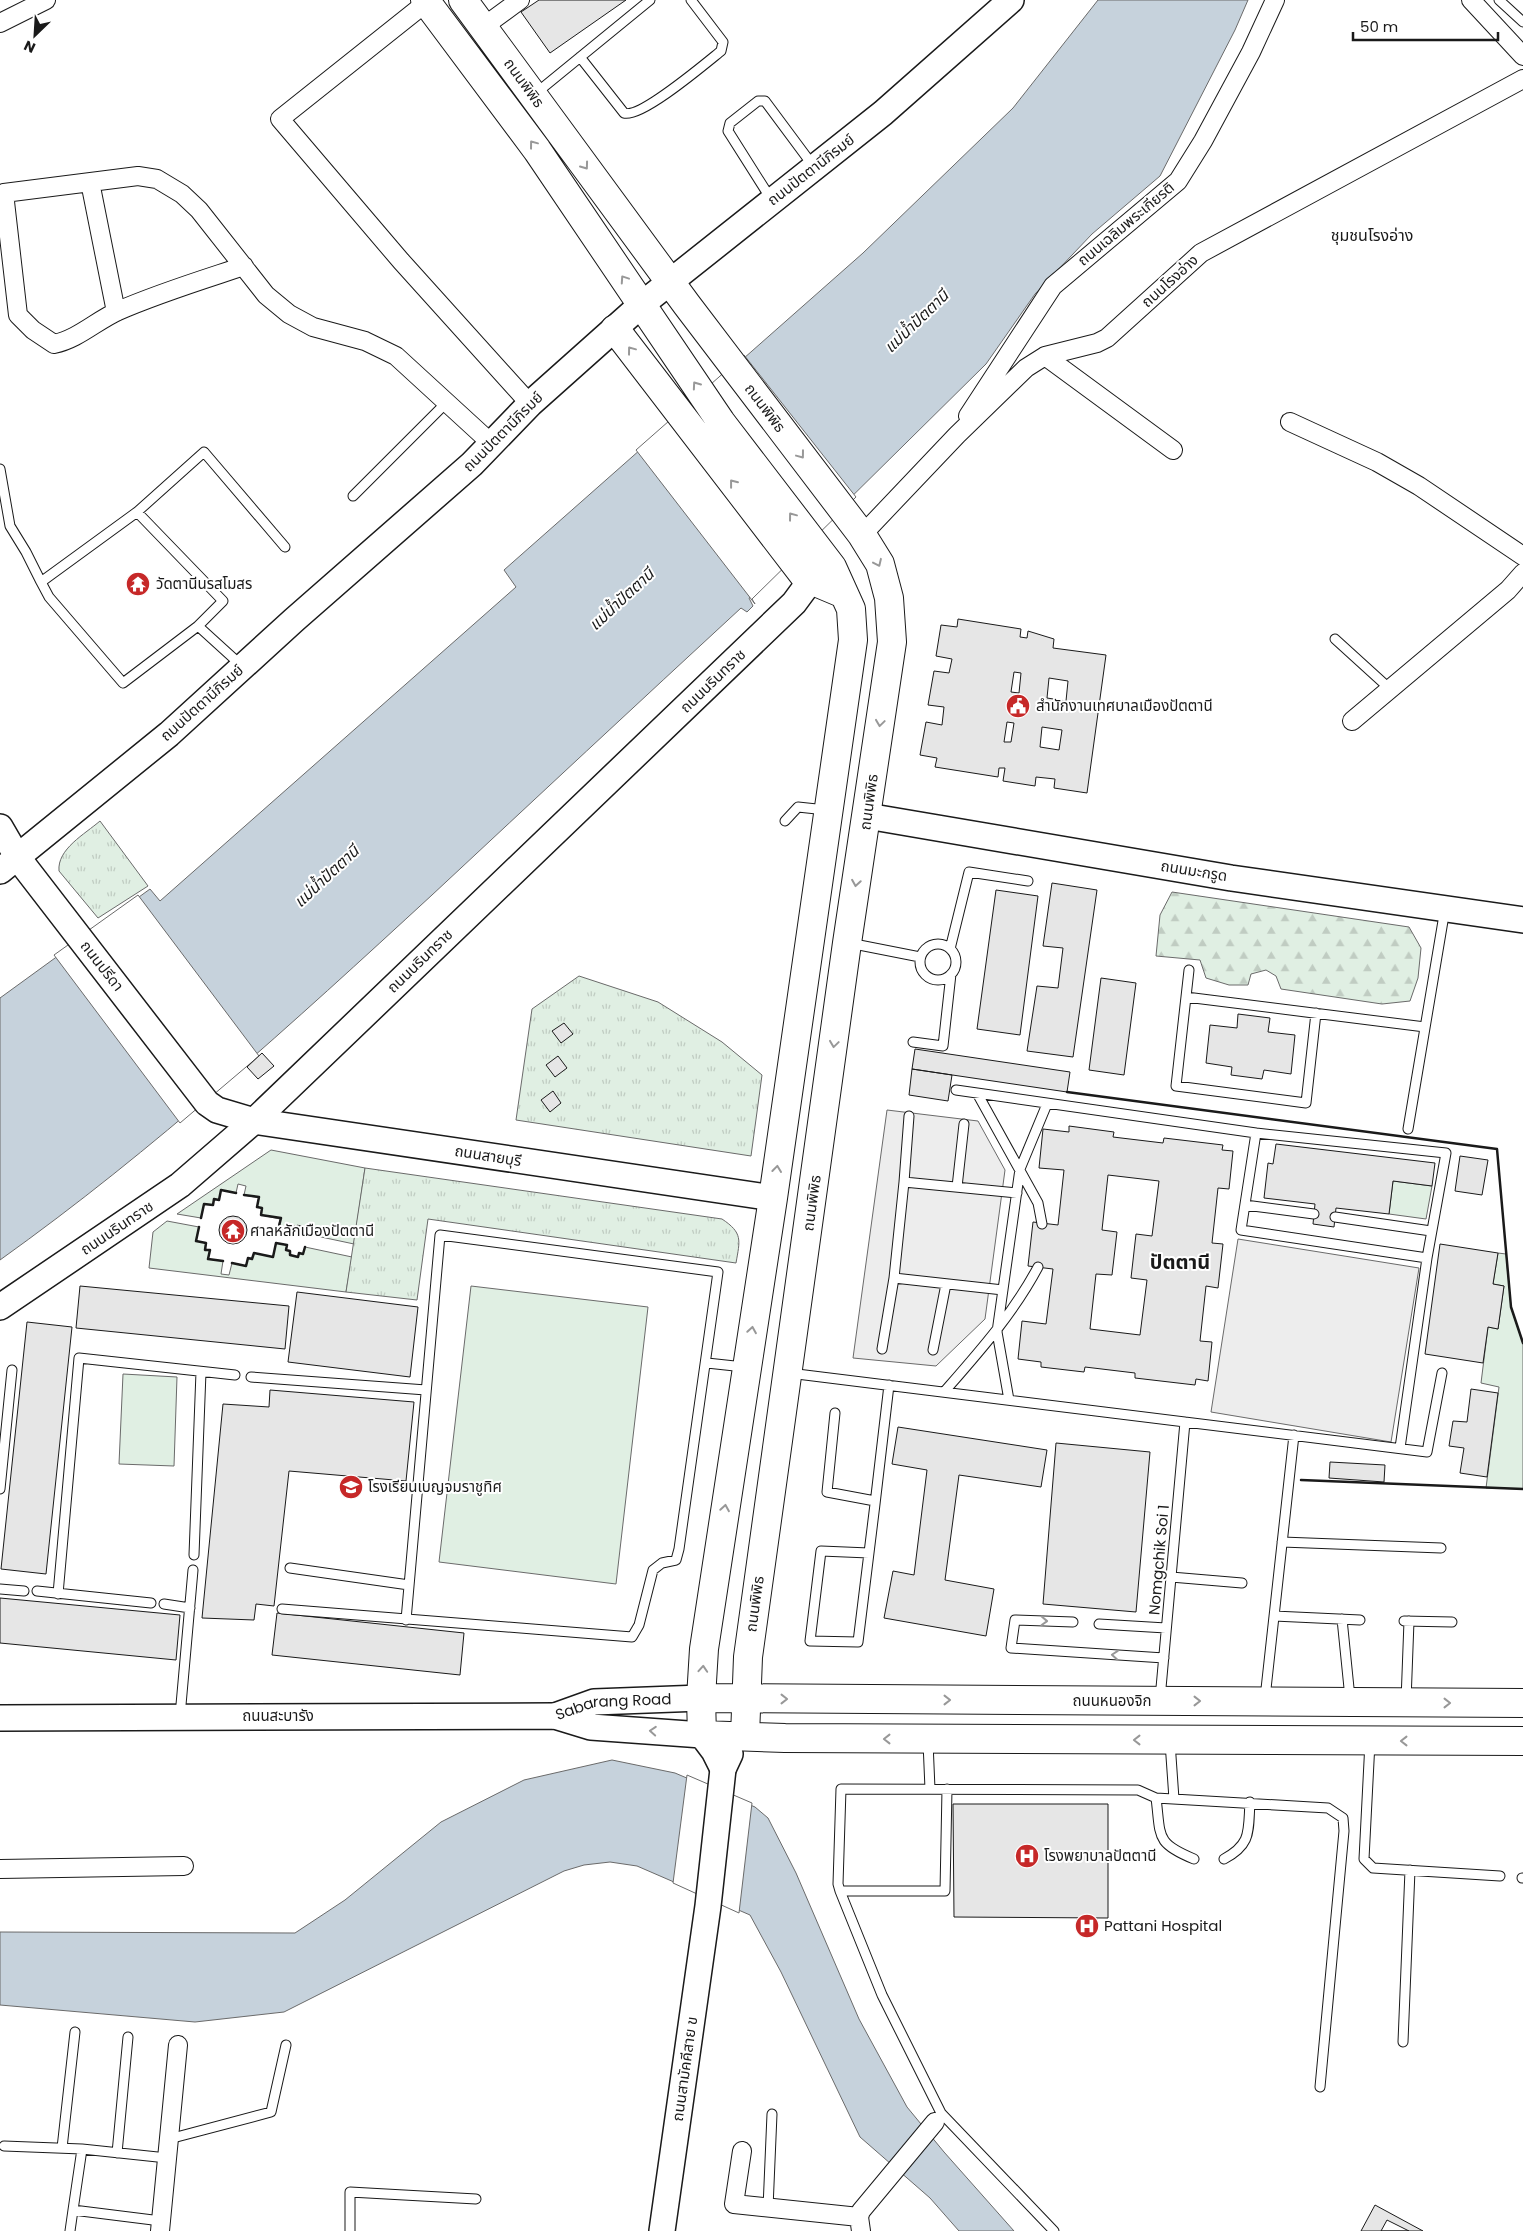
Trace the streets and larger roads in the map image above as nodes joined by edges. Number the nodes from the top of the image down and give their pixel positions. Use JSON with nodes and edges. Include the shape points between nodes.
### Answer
{"nodes":[{"id":1,"x":46,"y":0,"type":"edge"},
{"id":2,"x":463,"y":0,"type":"edge"},
{"id":3,"x":520,"y":0,"type":"edge"},
{"id":4,"x":1011,"y":0,"type":"edge"},
{"id":5,"x":1275,"y":0,"type":"edge"},
{"id":6,"x":1471,"y":0,"type":"edge"},
{"id":7,"x":426,"y":1,"type":"edge"},
{"id":8,"x":0,"y":24,"type":"edge"},
{"id":9,"x":482,"y":27,"type":"junction"},
{"id":10,"x":1523,"y":56,"type":"edge"},
{"id":11,"x":1523,"y":79,"type":"edge"},
{"id":12,"x":90,"y":182,"type":"junction"},
{"id":13,"x":244,"y":266,"type":"junction"},
{"id":14,"x":671,"y":283,"type":"junction"},
{"id":15,"x":641,"y":305,"type":"junction"},
{"id":16,"x":116,"y":312,"type":"junction"},
{"id":17,"x":615,"y":329,"type":"junction"},
{"id":18,"x":1045,"y":356,"type":"junction"},
{"id":19,"x":530,"y":404,"type":"junction"},
{"id":20,"x":1290,"y":422,"type":"dead end"},
{"id":21,"x":957,"y":435,"type":"junction"},
{"id":22,"x":492,"y":444,"type":"junction"},
{"id":23,"x":1173,"y":450,"type":"dead end"},
{"id":24,"x":857,"y":529,"type":"junction"},
{"id":25,"x":1523,"y":556,"type":"edge"},
{"id":26,"x":1523,"y":573,"type":"edge"},
{"id":27,"x":808,"y":579,"type":"junction"},
{"id":28,"x":844,"y":594,"type":"junction"},
{"id":29,"x":1352,"y":721,"type":"dead end"},
{"id":30,"x":827,"y":810,"type":"junction"},
{"id":31,"x":867,"y":816,"type":"junction"},
{"id":32,"x":0,"y":827,"type":"edge"},
{"id":33,"x":9,"y":865,"type":"edge"},
{"id":34,"x":1523,"y":920,"type":"edge"},
{"id":35,"x":808,"y":938,"type":"junction"},
{"id":36,"x":847,"y":943,"type":"junction"},
{"id":37,"x":790,"y":1069,"type":"junction"},
{"id":38,"x":830,"y":1074,"type":"junction"},
{"id":39,"x":207,"y":1103,"type":"joint"},
{"id":40,"x":254,"y":1121,"type":"junction"},
{"id":41,"x":771,"y":1209,"type":"junction"},
{"id":42,"x":809,"y":1225,"type":"junction"},
{"id":43,"x":0,"y":1307,"type":"edge"},
{"id":44,"x":746,"y":1368,"type":"junction"},
{"id":45,"x":786,"y":1372,"type":"junction"},
{"id":46,"x":701,"y":1698,"type":"junction"},
{"id":47,"x":746,"y":1699,"type":"junction"},
{"id":48,"x":1265,"y":1701,"type":"junction"},
{"id":49,"x":1361,"y":1702,"type":"junction"},
{"id":50,"x":1523,"y":1704,"type":"edge"},
{"id":51,"x":555,"y":1716,"type":"junction"},
{"id":52,"x":0,"y":1718,"type":"edge"},
{"id":53,"x":702,"y":1735,"type":"junction"},
{"id":54,"x":745,"y":1736,"type":"junction"},
{"id":55,"x":1264,"y":1741,"type":"junction"},
{"id":56,"x":1370,"y":1741,"type":"junction"},
{"id":57,"x":1523,"y":1741,"type":"edge"},
{"id":58,"x":722,"y":1773,"type":"junction"},
{"id":59,"x":184,"y":1866,"type":"dead end"},
{"id":60,"x":0,"y":1869,"type":"edge"},
{"id":61,"x":178,"y":2045,"type":"dead end"},
{"id":62,"x":938,"y":2118,"type":"road end"},
{"id":63,"x":742,"y":2150,"type":"dead end"},
{"id":64,"x":860,"y":2224,"type":"edge"},
{"id":65,"x":160,"y":2226,"type":"edge"},
{"id":66,"x":662,"y":2231,"type":"edge"}],
"edges":[{"from":1,"to":8,"type":"street"},
{"from":2,"to":9,"type":"main road","name":"ถนนพิพิธ"},
{"from":3,"to":9,"type":"street"},
{"from":4,"to":14,"type":"street","name":"ถนนปัตตานีภิรมย์","via":[[883,113]]},
{"from":5,"to":21,"type":"street","name":"ถนนเฉลิมพระเกียรติ","via":[[1243,68],[1178,181],[1053,286],[984,388]]},
{"from":6,"to":10,"type":"street"},
{"from":15,"to":7,"type":"main road","name":"ถนนพิพิธ","one_way":true,"via":[[537,150]]},
{"from":7,"to":19,"type":"street","via":[[280,119],[401,261]]},
{"from":9,"to":14,"type":"main road","name":"ถนนพิพิธ","one_way":true},
{"from":11,"to":18,"type":"street","name":"ถนนโรงอ่าง","via":[[1201,253],[1107,338]]},
{"from":12,"to":13,"type":"street","via":[[138,176],[157,179],[182,194],[199,210]]},
{"from":12,"to":16,"type":"street"},
{"from":12,"to":16,"type":"street","via":[[4,193],[18,316],[54,344],[67,341]]},
{"from":13,"to":16,"type":"street"},
{"from":13,"to":22,"type":"street","via":[[266,294],[289,314],[313,326],[365,341],[396,356]]},
{"from":14,"to":15,"type":"street","name":"ถนนปัตตานีภิรมย์"},
{"from":14,"to":24,"type":"main road","name":"ถนนพิพิธ","one_way":true},
{"from":15,"to":17,"type":"street","name":"ถนนปัตตานีภิรมย์"},
{"from":28,"to":15,"type":"main road","name":"ถนนพิพิธ","one_way":true,"via":[[832,567],[722,422]]},
{"from":17,"to":19,"type":"street","name":"ถนนปัตตานีภิรมย์"},
{"from":27,"to":17,"type":"main road","one_way":true},
{"from":18,"to":21,"type":"street","name":"ถนนโรงอ่าง","via":[[1026,368]]},
{"from":18,"to":23,"type":"street"},
{"from":19,"to":22,"type":"street","name":"ถนนปัตตานีภิรมย์"},
{"from":20,"to":25,"type":"street","via":[[1377,462],[1419,486]]},
{"from":21,"to":24,"type":"street","name":"ถนนโรงอ่าง"},
{"from":22,"to":33,"type":"street","name":"ถนนปัตตานีภิรมย์","via":[[169,734]]},
{"from":24,"to":31,"type":"main road","name":"ถนนพิพิธ","one_way":true,"via":[[880,564],[889,598],[892,642]]},
{"from":26,"to":29,"type":"street","via":[[1508,590]]},
{"from":27,"to":28,"type":"main road"},
{"from":27,"to":40,"type":"street","name":"ถนนนรินทราช","via":[[794,603]]},
{"from":28,"to":30,"type":"main road","name":"ถนนพิพิธ","via":[[851,609],[853,640]]},
{"from":30,"to":31,"type":"main road"},
{"from":30,"to":35,"type":"main road","name":"ถนนพิพิธ"},
{"from":31,"to":34,"type":"street","name":"ถนนมะกรูด","via":[[1231,878]]},
{"from":31,"to":36,"type":"main road","name":"ถนนพิพิธ","one_way":true},
{"from":32,"to":33,"type":"street","name":"ถนนปรีดา"},
{"from":33,"to":39,"type":"street","name":"ถนนปรีดา","via":[[48,897]]},
{"from":35,"to":36,"type":"main road"},
{"from":35,"to":37,"type":"main road","name":"ถนนพิพิธ"},
{"from":36,"to":38,"type":"main road","name":"ถนนพิพิธ","one_way":true},
{"from":37,"to":38,"type":"main road"},
{"from":41,"to":37,"type":"main road","name":"ถนนพิพิธ","one_way":true},
{"from":38,"to":42,"type":"main road","name":"ถนนพิพิธ"},
{"from":39,"to":40,"type":"street","name":"ถนนสายบุรี","via":[[217,1110]]},
{"from":40,"to":41,"type":"street","name":"ถนนสายบุรี"},
{"from":40,"to":43,"type":"street","name":"ถนนนรินทราช","via":[[180,1185]]},
{"from":41,"to":42,"type":"main road"},
{"from":44,"to":41,"type":"main road","name":"ถนนพิพิธ","one_way":true},
{"from":42,"to":45,"type":"main road","name":"ถนนพิพิธ"},
{"from":44,"to":45,"type":"main road"},
{"from":46,"to":44,"type":"main road","name":"ถนนพิพิธ","one_way":true,"via":[[704,1649]]},
{"from":45,"to":47,"type":"main road","name":"ถนนพิพิธ","via":[[748,1658]]},
{"from":46,"to":47,"type":"main road","name":"ถนนหนองจิก"},
{"from":46,"to":51,"type":"street","name":"Sabarang Road","via":[[594,1702]]},
{"from":46,"to":53,"type":"main road","name":"ถนนพิพิธ"},
{"from":47,"to":48,"type":"main road","name":"ถนนหนองจิก","one_way":true},
{"from":47,"to":54,"type":"main road","name":"ถนนพิพิธ"},
{"from":48,"to":49,"type":"main road","name":"ถนนหนองจิก"},
{"from":48,"to":55,"type":"main road"},
{"from":49,"to":50,"type":"main road","name":"ถนนหนองจิก","one_way":true},
{"from":49,"to":56,"type":"main road"},
{"from":51,"to":52,"type":"street","name":"ถนนสะบารัง"},
{"from":53,"to":51,"type":"street","name":"Sabarang Road","one_way":true,"via":[[591,1727]]},
{"from":53,"to":54,"type":"main road"},
{"from":53,"to":58,"type":"street","via":[[714,1751]]},
{"from":55,"to":54,"type":"main road","one_way":true},
{"from":54,"to":58,"type":"street","via":[[733,1749]]},
{"from":55,"to":56,"type":"main road"},
{"from":57,"to":56,"type":"main road","one_way":true},
{"from":58,"to":66,"type":"street","name":"ถนนสามัคคีสาย ข","via":[[708,1906]]},
{"from":59,"to":60,"type":"street"},
{"from":61,"to":65,"type":"street"},
{"from":62,"to":64,"type":"street","via":[[890,2175]]},
{"from":63,"to":64,"type":"street","via":[[734,2204]]}]}
